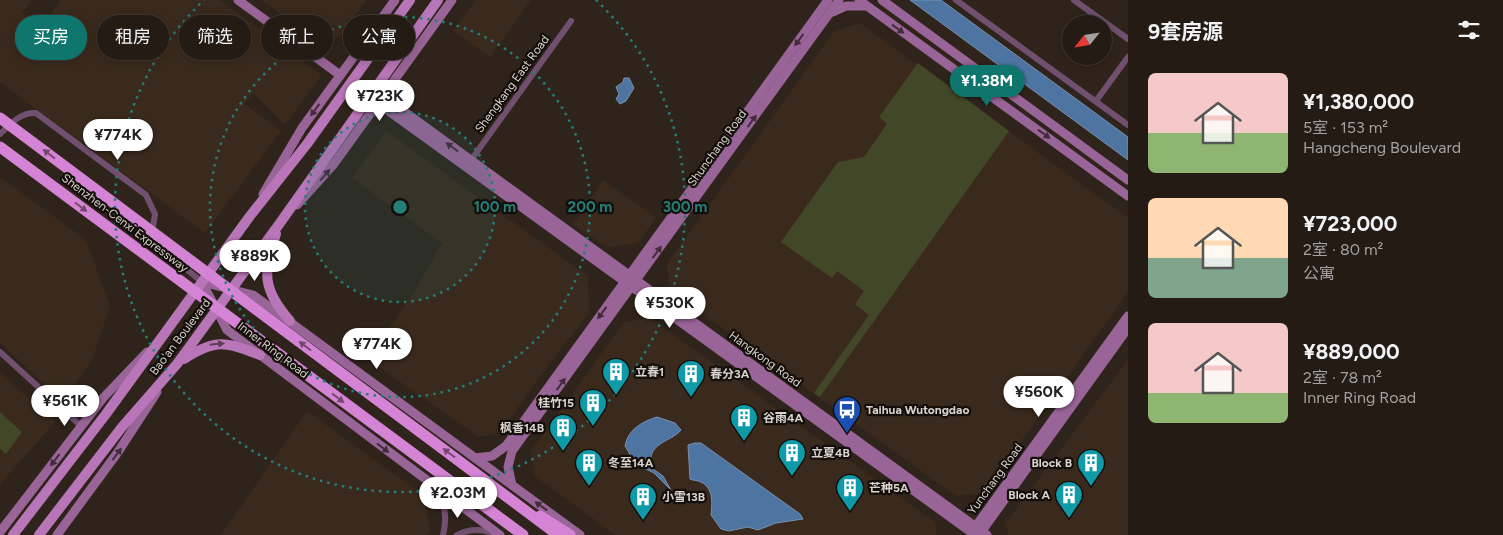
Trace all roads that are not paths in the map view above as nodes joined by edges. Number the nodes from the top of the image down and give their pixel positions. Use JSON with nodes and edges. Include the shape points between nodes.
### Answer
{"nodes":[{"id":1,"x":238,"y":0,"type":"edge"},
{"id":2,"x":395,"y":0,"type":"edge"},
{"id":3,"x":410,"y":0,"type":"edge"},
{"id":4,"x":438,"y":0,"type":"edge"},
{"id":5,"x":452,"y":0,"type":"edge"},
{"id":6,"x":839,"y":0,"type":"edge"},
{"id":7,"x":882,"y":0,"type":"edge"},
{"id":8,"x":956,"y":0,"type":"edge"},
{"id":9,"x":1074,"y":0,"type":"edge"},
{"id":10,"x":863,"y":3,"type":"edge"},
{"id":11,"x":826,"y":6,"type":"edge"},
{"id":12,"x":571,"y":21,"type":"dead end"},
{"id":13,"x":1128,"y":39,"type":"edge"},
{"id":14,"x":1128,"y":57,"type":"edge"},
{"id":15,"x":340,"y":75,"type":"junction"},
{"id":16,"x":381,"y":100,"type":"junction"},
{"id":17,"x":1096,"y":102,"type":"junction"},
{"id":18,"x":0,"y":118,"type":"edge"},
{"id":19,"x":1128,"y":125,"type":"edge"},
{"id":20,"x":0,"y":134,"type":"edge"},
{"id":21,"x":0,"y":147,"type":"edge"},
{"id":22,"x":471,"y":160,"type":"junction"},
{"id":23,"x":1128,"y":180,"type":"edge"},
{"id":24,"x":1128,"y":196,"type":"edge"},
{"id":25,"x":250,"y":216,"type":"junction"},
{"id":26,"x":280,"y":223,"type":"junction"},
{"id":27,"x":630,"y":281,"type":"junction"},
{"id":28,"x":202,"y":282,"type":"junction"},
{"id":29,"x":232,"y":289,"type":"junction"},
{"id":30,"x":216,"y":310,"type":"junction"},
{"id":31,"x":1128,"y":316,"type":"edge"},
{"id":32,"x":290,"y":321,"type":"junction"},
{"id":33,"x":1128,"y":328,"type":"edge"},
{"id":34,"x":155,"y":343,"type":"junction"},
{"id":35,"x":0,"y":352,"type":"edge"},
{"id":36,"x":260,"y":356,"type":"junction"},
{"id":37,"x":177,"y":364,"type":"junction"},
{"id":38,"x":166,"y":378,"type":"junction"},
{"id":39,"x":81,"y":426,"type":"junction"},
{"id":40,"x":475,"y":458,"type":"junction"},
{"id":41,"x":431,"y":483,"type":"junction"},
{"id":42,"x":512,"y":485,"type":"junction"},
{"id":43,"x":497,"y":489,"type":"junction"},
{"id":44,"x":0,"y":532,"type":"edge"},
{"id":45,"x":977,"y":533,"type":"edge"},
{"id":46,"x":13,"y":535,"type":"edge"},
{"id":47,"x":39,"y":535,"type":"edge"},
{"id":48,"x":57,"y":535,"type":"edge"},
{"id":49,"x":443,"y":535,"type":"edge"},
{"id":50,"x":457,"y":535,"type":"edge"},
{"id":51,"x":498,"y":535,"type":"edge"},
{"id":52,"x":522,"y":535,"type":"edge"},
{"id":53,"x":558,"y":535,"type":"edge"},
{"id":54,"x":570,"y":535,"type":"edge"},
{"id":55,"x":580,"y":535,"type":"edge"}],
"edges":[{"from":1,"to":15,"type":"main road"},
{"from":2,"to":15,"type":"main road"},
{"from":3,"to":25,"type":"main road","name":"Bao'an Boulevard","via":[[307,144]]},
{"from":4,"to":26,"type":"main road","name":"Bao'an Boulevard"},
{"from":5,"to":16,"type":"main road"},
{"from":6,"to":11,"type":"main road","name":"Shunchang Road"},
{"from":7,"to":23,"type":"main road"},
{"from":8,"to":17,"type":"street"},
{"from":9,"to":13,"type":"street"},
{"from":10,"to":11,"type":"main road"},
{"from":10,"to":24,"type":"main road","one_way":true},
{"from":11,"to":27,"type":"main road","name":"Shunchang Road"},
{"from":12,"to":22,"type":"street","name":"Shengkang East Road"},
{"from":14,"to":17,"type":"street"},
{"from":15,"to":25,"type":"main road","one_way":true,"via":[[296,138]]},
{"from":22,"to":16,"type":"main road","name":"Hangkong Road","one_way":true},
{"from":26,"to":16,"type":"main road","one_way":true,"via":[[334,165]]},
{"from":16,"to":27,"type":"main road","name":"Hangkong Road"},
{"from":17,"to":19,"type":"street"},
{"from":43,"to":18,"type":"highway","name":"Shenzhen-Cenxi Expressway","one_way":true,"bridge":true},
{"from":20,"to":28,"type":"street","via":[[27,112],[36,113],[146,195],[155,214],[151,240]]},
{"from":21,"to":52,"type":"highway","name":"Shenzhen-Cenxi Expressway","one_way":true,"bridge":true},
{"from":22,"to":27,"type":"main road","name":"Hangkong Road"},
{"from":25,"to":28,"type":"main road","name":"Bao'an Boulevard"},
{"from":26,"to":29,"type":"main road","name":"Bao'an Boulevard"},
{"from":26,"to":32,"type":"main road","via":[[267,260],[266,277],[275,303]]},
{"from":27,"to":40,"type":"main road","name":"Shunchang Road","one_way":true,"via":[[506,446],[492,456]]},
{"from":42,"to":27,"type":"main road","name":"Shunchang Road","one_way":true,"via":[[508,467],[512,451]]},
{"from":27,"to":45,"type":"main road","name":"Hangkong Road"},
{"from":28,"to":29,"type":"main road"},
{"from":28,"to":30,"type":"main road","name":"Inner Ring Road"},
{"from":28,"to":34,"type":"main road","name":"Bao'an Boulevard"},
{"from":29,"to":30,"type":"main road","name":"Bao'an Boulevard"},
{"from":29,"to":32,"type":"main road","via":[[250,293]]},
{"from":30,"to":36,"type":"main road","name":"Inner Ring Road","via":[[227,330]]},
{"from":30,"to":37,"type":"main road","name":"Bao'an Boulevard"},
{"from":31,"to":45,"type":"main road","name":"Yunchang Road"},
{"from":32,"to":40,"type":"main road"},
{"from":33,"to":45,"type":"main road","name":"Yunchang Road"},
{"from":34,"to":39,"type":"main road"},
{"from":34,"to":46,"type":"main road","name":"Bao'an Boulevard","via":[[106,414]]},
{"from":35,"to":39,"type":"street"},
{"from":37,"to":36,"type":"main road","one_way":true,"via":[[204,346],[220,343]]},
{"from":36,"to":41,"type":"main road","name":"Inner Ring Road","one_way":true},
{"from":37,"to":38,"type":"main road","name":"Bao'an Boulevard"},
{"from":38,"to":47,"type":"main road","name":"Bao'an Boulevard","via":[[122,427]]},
{"from":48,"to":38,"type":"main road","one_way":true,"via":[[118,452]]},
{"from":39,"to":44,"type":"main road","one_way":true},
{"from":40,"to":42,"type":"main road"},
{"from":41,"to":49,"type":"street","via":[[444,507],[446,522]]},
{"from":41,"to":51,"type":"main road","name":"Inner Ring Road"},
{"from":55,"to":42,"type":"main road","one_way":true},
{"from":43,"to":53,"type":"highway","name":"Shenzhen-Cenxi Expressway","bridge":true},
{"from":43,"to":54,"type":"highway","bridge":true},
{"from":50,"to":51,"type":"street","via":[[472,530]]}]}
